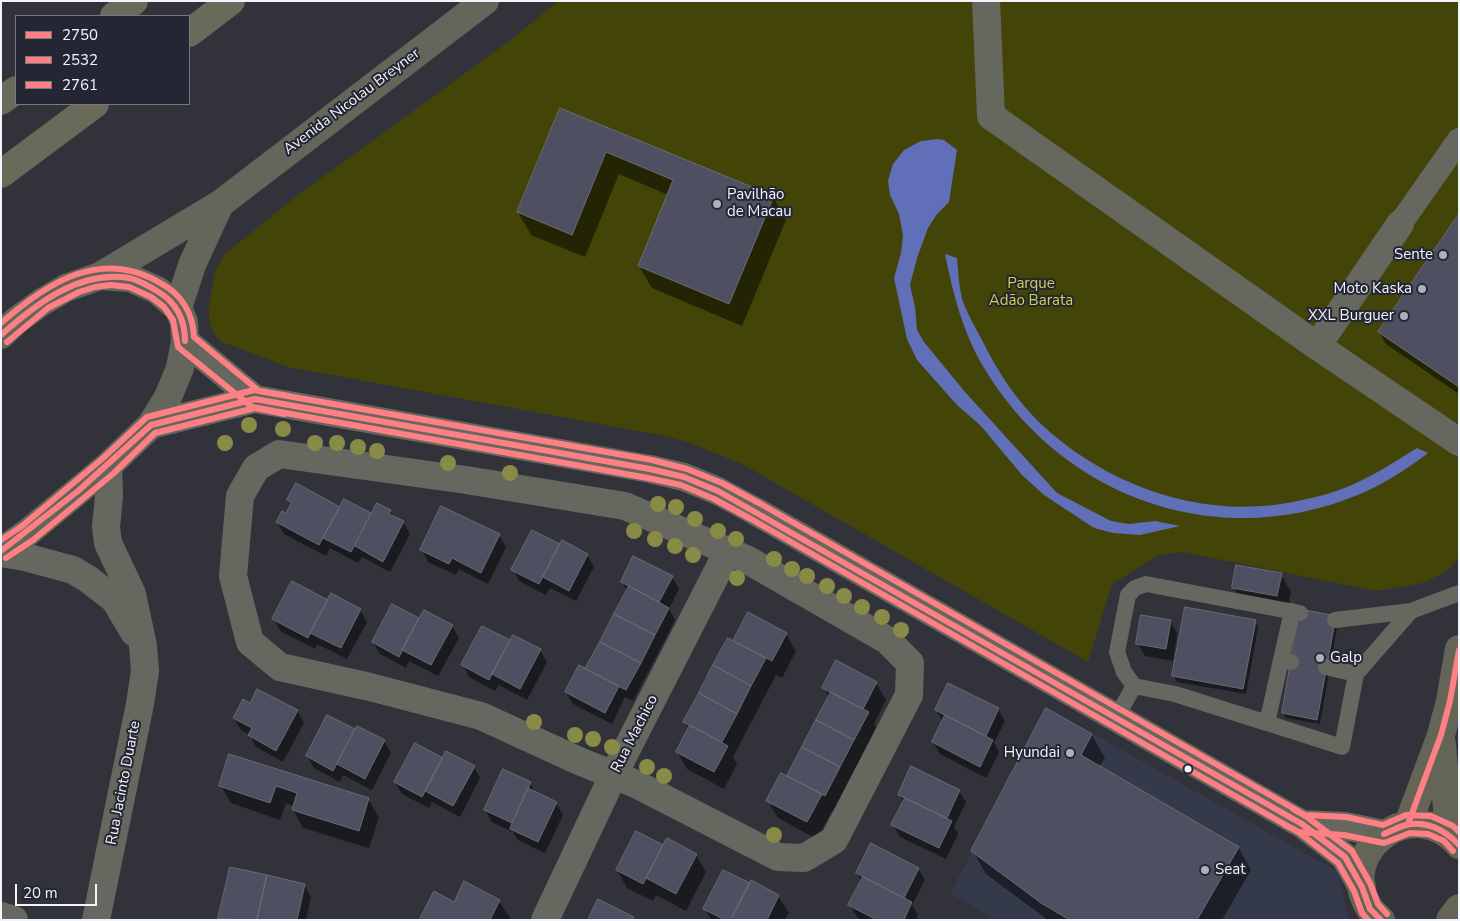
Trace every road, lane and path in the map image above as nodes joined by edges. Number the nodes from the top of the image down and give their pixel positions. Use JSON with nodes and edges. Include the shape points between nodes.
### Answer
{"nodes":[{"id":1,"x":134,"y":1,"type":"edge"},
{"id":2,"x":231,"y":1,"type":"edge"},
{"id":3,"x":485,"y":1,"type":"edge"},
{"id":4,"x":986,"y":1,"type":"edge"},
{"id":5,"x":115,"y":15,"type":"edge"},
{"id":6,"x":190,"y":32,"type":"edge"},
{"id":7,"x":15,"y":91,"type":"edge"},
{"id":8,"x":1,"y":101,"type":"edge"},
{"id":9,"x":94,"y":105,"type":"edge"},
{"id":10,"x":1459,"y":140,"type":"edge"},
{"id":11,"x":1,"y":174,"type":"edge"},
{"id":12,"x":220,"y":204,"type":"junction"},
{"id":13,"x":1400,"y":224,"type":"joint"},
{"id":14,"x":100,"y":276,"type":"junction"},
{"id":15,"x":178,"y":308,"type":"junction"},
{"id":16,"x":1,"y":335,"type":"edge"},
{"id":17,"x":185,"y":340,"type":"junction"},
{"id":18,"x":1317,"y":346,"type":"junction"},
{"id":19,"x":255,"y":399,"type":"junction"},
{"id":20,"x":151,"y":425,"type":"junction"},
{"id":21,"x":1459,"y":442,"type":"edge"},
{"id":22,"x":108,"y":466,"type":"junction"},
{"id":23,"x":728,"y":551,"type":"junction"},
{"id":24,"x":1,"y":552,"type":"edge"},
{"id":25,"x":1459,"y":593,"type":"edge"},
{"id":26,"x":1411,"y":611,"type":"junction"},
{"id":27,"x":1335,"y":620,"type":"dead end"},
{"id":28,"x":143,"y":646,"type":"junction"},
{"id":29,"x":1459,"y":649,"type":"edge"},
{"id":30,"x":1326,"y":667,"type":"dead end"},
{"id":31,"x":1356,"y":674,"type":"junction"},
{"id":32,"x":1134,"y":686,"type":"junction"},
{"id":33,"x":1116,"y":718,"type":"junction"},
{"id":34,"x":1267,"y":723,"type":"junction"},
{"id":35,"x":1441,"y":735,"type":"junction"},
{"id":36,"x":614,"y":776,"type":"junction"},
{"id":37,"x":1302,"y":824,"type":"junction"},
{"id":38,"x":1396,"y":829,"type":"junction"},
{"id":39,"x":1454,"y":840,"type":"edge"},
{"id":40,"x":1362,"y":887,"type":"junction"},
{"id":41,"x":1,"y":916,"type":"edge"},
{"id":42,"x":14,"y":920,"type":"edge"},
{"id":43,"x":96,"y":920,"type":"edge"},
{"id":44,"x":545,"y":920,"type":"edge"},
{"id":45,"x":1382,"y":920,"type":"edge"}],
"edges":[{"from":1,"to":5,"type":"highway"},
{"from":2,"to":6,"type":"highway"},
{"from":3,"to":12,"type":"main road","name":"Avenida Nicolau Breyner"},
{"from":4,"to":18,"type":"street","via":[[991,116]]},
{"from":7,"to":8,"type":"highway"},
{"from":9,"to":11,"type":"highway"},
{"from":10,"to":13,"type":"street"},
{"from":12,"to":14,"type":"main road","name":"Avenida Nicolau Breyner"},
{"from":12,"to":15,"type":"main road","name":"Avenida Nicolau Breyner","via":[[192,265]]},
{"from":13,"to":18,"type":"street"},
{"from":14,"to":15,"type":"main road","name":"Avenida Nicolau Breyner","via":[[130,278],[157,290]]},
{"from":14,"to":16,"type":"main road","name":"Avenida Nicolau Breyner","via":[[66,288],[42,302]]},
{"from":15,"to":17,"type":"main road","via":[[184,322]]},
{"from":17,"to":19,"type":"street"},
{"from":17,"to":20,"type":"main road","via":[[180,368]]},
{"from":18,"to":21,"type":"street"},
{"from":19,"to":20,"type":"street"},
{"from":19,"to":33,"type":"street","via":[[684,477],[748,507]]},
{"from":20,"to":22,"type":"main road"},
{"from":22,"to":24,"type":"main road"},
{"from":22,"to":28,"type":"street","name":"Rua Jacinto Duarte","via":[[108,543],[132,594]]},
{"from":23,"to":36,"type":"street","name":"Rua Machico"},
{"from":23,"to":36,"type":"street","via":[[887,640],[910,663],[909,695],[834,840],[804,858],[778,857],[636,784]]},
{"from":23,"to":36,"type":"street","via":[[625,506],[279,454],[256,468],[240,496],[233,576],[250,642],[280,667],[481,716]]},
{"from":24,"to":28,"type":"street","name":"Rua Jacinto Duarte","via":[[73,570],[88,579],[115,600]]},
{"from":25,"to":26,"type":"lane"},
{"from":26,"to":27,"type":"lane"},
{"from":26,"to":31,"type":"lane"},
{"from":28,"to":43,"type":"street","name":"Rua Jacinto Duarte","via":[[145,671],[140,704]]},
{"from":29,"to":35,"type":"main road"},
{"from":30,"to":31,"type":"lane"},
{"from":31,"to":34,"type":"lane","via":[[1342,747]]},
{"from":32,"to":33,"type":"lane"},
{"from":32,"to":34,"type":"lane","via":[[1175,694]]},
{"from":32,"to":34,"type":"lane","via":[[1124,672],[1117,652],[1128,595],[1135,588],[1146,584],[1296,612],[1286,661]]},
{"from":33,"to":37,"type":"street"},
{"from":35,"to":38,"type":"main road"},
{"from":35,"to":39,"type":"main road"},
{"from":36,"to":44,"type":"street","name":"Rua Machico"},
{"from":37,"to":38,"type":"street"},
{"from":37,"to":40,"type":"street","via":[[1345,857]]},
{"from":38,"to":39,"type":"main road","via":[[1430,825]]},
{"from":38,"to":40,"type":"main road","via":[[1370,848],[1362,867]]},
{"from":40,"to":45,"type":"main road","via":[[1370,909]]},
{"from":41,"to":42,"type":"street"}]}
